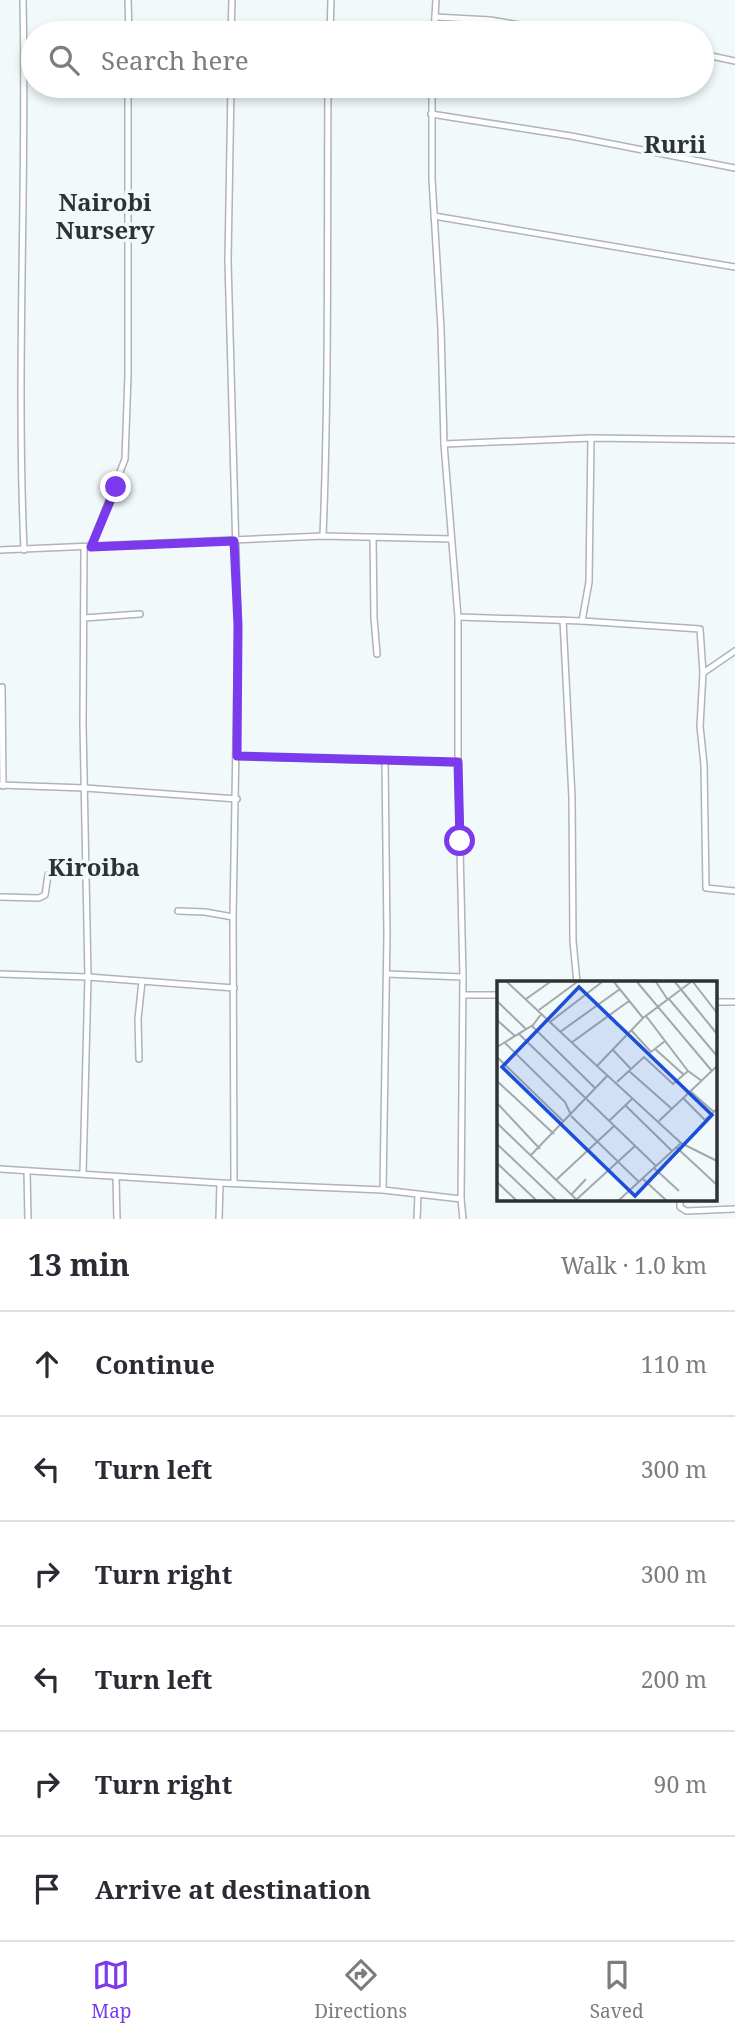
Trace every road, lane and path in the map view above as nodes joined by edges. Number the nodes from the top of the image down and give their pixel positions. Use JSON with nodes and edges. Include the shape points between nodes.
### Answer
{"nodes":[{"id":1,"x":23,"y":0,"type":"edge"},
{"id":2,"x":128,"y":0,"type":"edge"},
{"id":3,"x":232,"y":0,"type":"edge"},
{"id":4,"x":331,"y":0,"type":"edge"},
{"id":5,"x":436,"y":0,"type":"edge"},
{"id":6,"x":435,"y":18,"type":"junction"},
{"id":7,"x":23,"y":21,"type":"edge"},
{"id":8,"x":128,"y":21,"type":"edge"},
{"id":9,"x":231,"y":21,"type":"edge"},
{"id":10,"x":330,"y":21,"type":"edge"},
{"id":11,"x":435,"y":21,"type":"edge"},
{"id":12,"x":496,"y":21,"type":"edge"},
{"id":13,"x":714,"y":57,"type":"edge"},
{"id":14,"x":735,"y":61,"type":"edge"},
{"id":15,"x":23,"y":98,"type":"edge"},
{"id":16,"x":128,"y":98,"type":"edge"},
{"id":17,"x":231,"y":98,"type":"edge"},
{"id":18,"x":328,"y":98,"type":"edge"},
{"id":19,"x":432,"y":98,"type":"edge"},
{"id":20,"x":431,"y":114,"type":"junction"},
{"id":21,"x":735,"y":168,"type":"edge"},
{"id":22,"x":433,"y":216,"type":"junction"},
{"id":23,"x":735,"y":267,"type":"edge"},
{"id":24,"x":590,"y":438,"type":"junction"},
{"id":25,"x":735,"y":440,"type":"edge"},
{"id":26,"x":444,"y":444,"type":"junction"},
{"id":27,"x":323,"y":536,"type":"junction"},
{"id":28,"x":373,"y":537,"type":"junction"},
{"id":29,"x":451,"y":539,"type":"junction"},
{"id":30,"x":234,"y":541,"type":"junction"},
{"id":31,"x":91,"y":547,"type":"junction"},
{"id":32,"x":84,"y":548,"type":"junction"},
{"id":33,"x":0,"y":550,"type":"edge"},
{"id":34,"x":24,"y":550,"type":"junction"},
{"id":35,"x":140,"y":614,"type":"dead end"},
{"id":36,"x":457,"y":617,"type":"junction"},
{"id":37,"x":84,"y":618,"type":"junction"},
{"id":38,"x":563,"y":620,"type":"junction"},
{"id":39,"x":582,"y":621,"type":"junction"},
{"id":40,"x":735,"y":651,"type":"edge"},
{"id":41,"x":377,"y":654,"type":"dead end"},
{"id":42,"x":703,"y":673,"type":"junction"},
{"id":43,"x":2,"y":687,"type":"dead end"},
{"id":44,"x":237,"y":756,"type":"junction"},
{"id":45,"x":385,"y":760,"type":"junction"},
{"id":46,"x":458,"y":762,"type":"junction"},
{"id":47,"x":1,"y":785,"type":"edge"},
{"id":48,"x":85,"y":788,"type":"junction"},
{"id":49,"x":237,"y":799,"type":"junction"},
{"id":50,"x":86,"y":873,"type":"junction"},
{"id":51,"x":735,"y":891,"type":"edge"},
{"id":52,"x":0,"y":897,"type":"edge"},
{"id":53,"x":178,"y":911,"type":"dead end"},
{"id":54,"x":233,"y":917,"type":"junction"},
{"id":55,"x":0,"y":974,"type":"edge"},
{"id":56,"x":387,"y":974,"type":"junction"},
{"id":57,"x":88,"y":977,"type":"junction"},
{"id":58,"x":463,"y":977,"type":"junction"},
{"id":59,"x":142,"y":981,"type":"junction"},
{"id":60,"x":577,"y":981,"type":"edge"},
{"id":61,"x":234,"y":988,"type":"junction"},
{"id":62,"x":463,"y":995,"type":"junction"},
{"id":63,"x":497,"y":995,"type":"edge"},
{"id":64,"x":139,"y":1059,"type":"dead end"},
{"id":65,"x":0,"y":1169,"type":"edge"},
{"id":66,"x":27,"y":1171,"type":"junction"},
{"id":67,"x":83,"y":1174,"type":"junction"},
{"id":68,"x":116,"y":1177,"type":"junction"},
{"id":69,"x":234,"y":1182,"type":"junction"},
{"id":70,"x":220,"y":1183,"type":"junction"},
{"id":71,"x":383,"y":1190,"type":"junction"},
{"id":72,"x":418,"y":1195,"type":"junction"},
{"id":73,"x":461,"y":1199,"type":"junction"},
{"id":74,"x":680,"y":1202,"type":"edge"},
{"id":75,"x":715,"y":1209,"type":"junction"},
{"id":76,"x":735,"y":1209,"type":"edge"},
{"id":77,"x":28,"y":1219,"type":"edge"},
{"id":78,"x":117,"y":1219,"type":"edge"},
{"id":79,"x":219,"y":1219,"type":"edge"},
{"id":80,"x":417,"y":1219,"type":"edge"},
{"id":81,"x":463,"y":1219,"type":"edge"},
{"id":82,"x":712,"y":1219,"type":"edge"}],
"edges":[{"from":1,"to":7,"type":"street"},
{"from":2,"to":8,"type":"street"},
{"from":3,"to":9,"type":"street"},
{"from":4,"to":10,"type":"street"},
{"from":5,"to":6,"type":"street"},
{"from":6,"to":11,"type":"street"},
{"from":6,"to":12,"type":"street"},
{"from":13,"to":14,"type":"street"},
{"from":15,"to":34,"type":"street","via":[[20,452]]},
{"from":16,"to":31,"type":"street","via":[[125,458]]},
{"from":17,"to":30,"type":"street","via":[[228,247]]},
{"from":18,"to":27,"type":"street"},
{"from":19,"to":20,"type":"street"},
{"from":20,"to":21,"type":"street"},
{"from":20,"to":22,"type":"street"},
{"from":22,"to":23,"type":"street"},
{"from":22,"to":26,"type":"street"},
{"from":24,"to":25,"type":"street"},
{"from":24,"to":26,"type":"street"},
{"from":24,"to":39,"type":"street","via":[[589,582]]},
{"from":26,"to":29,"type":"street"},
{"from":27,"to":28,"type":"street"},
{"from":27,"to":30,"type":"street"},
{"from":28,"to":29,"type":"street"},
{"from":28,"to":41,"type":"street"},
{"from":29,"to":36,"type":"street"},
{"from":30,"to":31,"type":"street"},
{"from":30,"to":44,"type":"street"},
{"from":31,"to":32,"type":"street"},
{"from":32,"to":34,"type":"street"},
{"from":32,"to":37,"type":"street"},
{"from":33,"to":34,"type":"street"},
{"from":35,"to":37,"type":"street"},
{"from":36,"to":38,"type":"street"},
{"from":36,"to":46,"type":"street"},
{"from":37,"to":48,"type":"street"},
{"from":38,"to":39,"type":"street"},
{"from":38,"to":60,"type":"street"},
{"from":39,"to":42,"type":"street","via":[[700,629]]},
{"from":40,"to":42,"type":"street"},
{"from":42,"to":51,"type":"street","via":[[700,726],[706,888]]},
{"from":43,"to":47,"type":"street"},
{"from":44,"to":45,"type":"street"},
{"from":44,"to":49,"type":"street"},
{"from":45,"to":46,"type":"street"},
{"from":45,"to":56,"type":"street"},
{"from":46,"to":58,"type":"street"},
{"from":47,"to":48,"type":"street"},
{"from":48,"to":49,"type":"street"},
{"from":48,"to":50,"type":"street"},
{"from":49,"to":54,"type":"street"},
{"from":50,"to":52,"type":"street","via":[[48,875],[45,895],[39,898]]},
{"from":50,"to":57,"type":"street"},
{"from":53,"to":54,"type":"street"},
{"from":54,"to":61,"type":"street"},
{"from":55,"to":57,"type":"street"},
{"from":56,"to":58,"type":"street"},
{"from":56,"to":71,"type":"street"},
{"from":57,"to":59,"type":"street"},
{"from":57,"to":67,"type":"street"},
{"from":58,"to":62,"type":"street"},
{"from":59,"to":61,"type":"street"},
{"from":59,"to":64,"type":"street"},
{"from":61,"to":69,"type":"street"},
{"from":62,"to":63,"type":"street"},
{"from":62,"to":73,"type":"street"},
{"from":65,"to":66,"type":"street"},
{"from":66,"to":67,"type":"street"},
{"from":66,"to":77,"type":"street"},
{"from":67,"to":68,"type":"street"},
{"from":68,"to":70,"type":"street"},
{"from":68,"to":78,"type":"street"},
{"from":69,"to":70,"type":"street"},
{"from":69,"to":71,"type":"street"},
{"from":70,"to":79,"type":"street"},
{"from":71,"to":72,"type":"street"},
{"from":72,"to":73,"type":"street"},
{"from":72,"to":80,"type":"street"},
{"from":73,"to":81,"type":"street"},
{"from":74,"to":75,"type":"street","via":[[684,1210]]},
{"from":75,"to":76,"type":"street"},
{"from":75,"to":82,"type":"street"}]}
